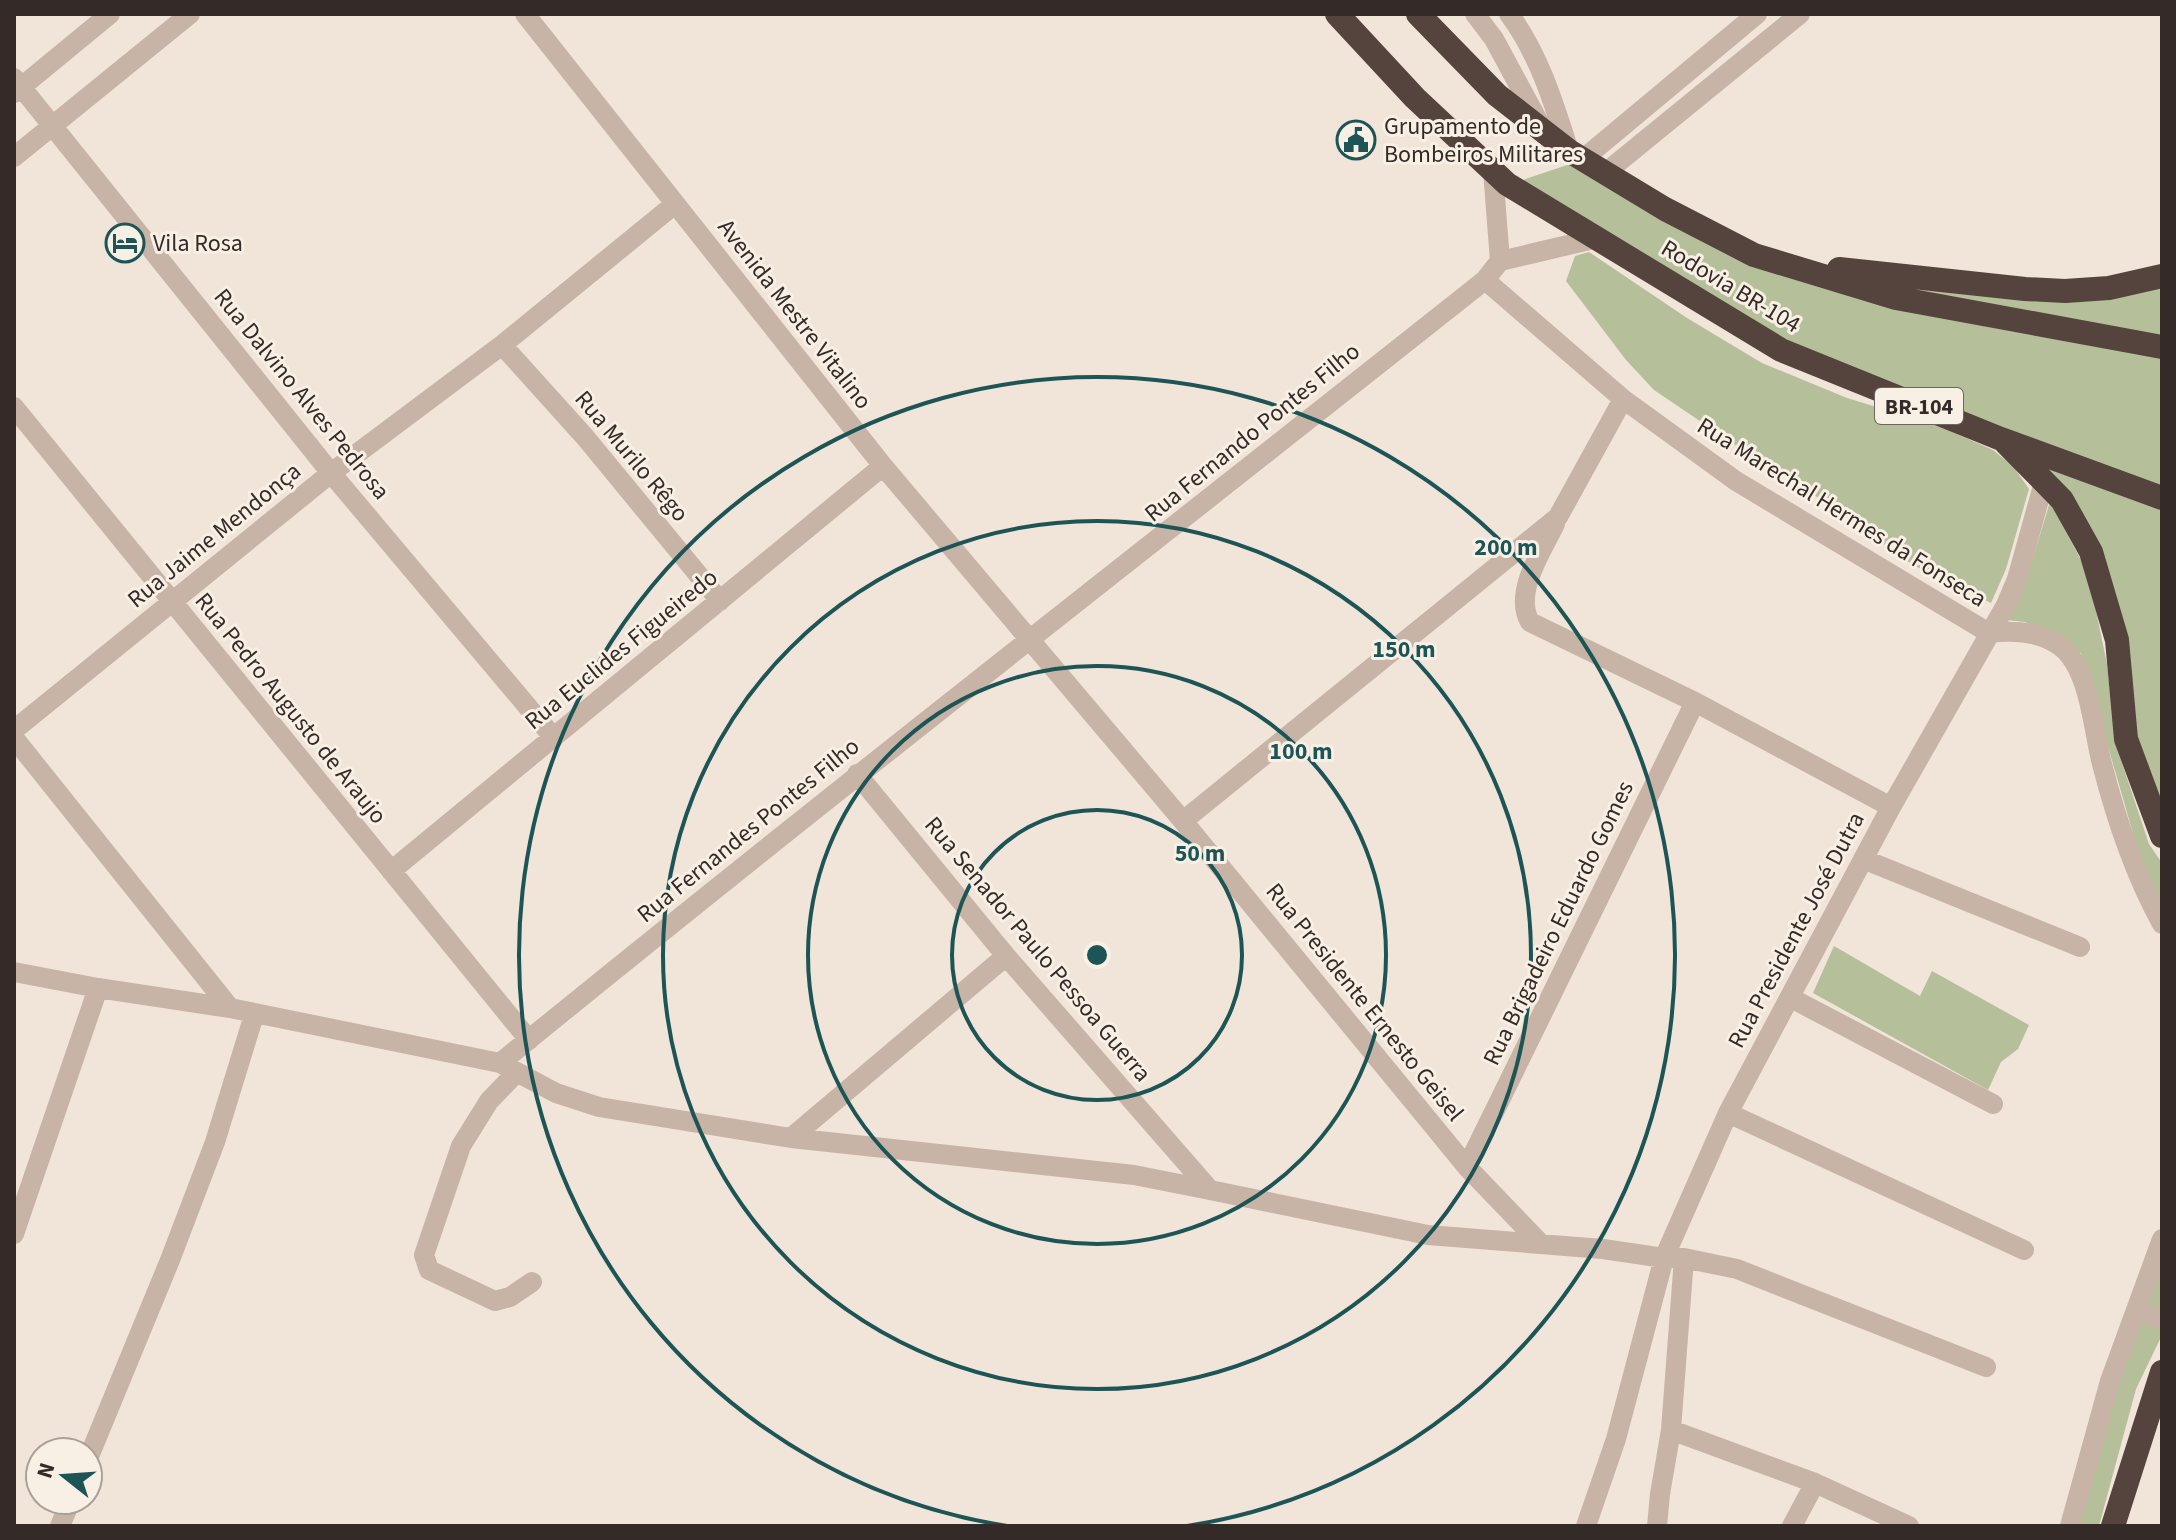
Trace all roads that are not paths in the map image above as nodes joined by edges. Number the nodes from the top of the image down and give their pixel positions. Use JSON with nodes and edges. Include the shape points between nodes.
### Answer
{"nodes":[{"id":1,"x":110,"y":14,"type":"edge"},
{"id":2,"x":190,"y":14,"type":"edge"},
{"id":3,"x":525,"y":14,"type":"edge"},
{"id":4,"x":1337,"y":14,"type":"edge"},
{"id":5,"x":1418,"y":14,"type":"edge"},
{"id":6,"x":1475,"y":14,"type":"edge"},
{"id":7,"x":1509,"y":14,"type":"edge"},
{"id":8,"x":1757,"y":14,"type":"edge"},
{"id":9,"x":1800,"y":14,"type":"edge"},
{"id":10,"x":16,"y":86,"type":"edge"},
{"id":11,"x":54,"y":126,"type":"junction"},
{"id":12,"x":1544,"y":131,"type":"junction"},
{"id":13,"x":1576,"y":155,"type":"junction"},
{"id":14,"x":14,"y":157,"type":"edge"},
{"id":15,"x":1493,"y":171,"type":"junction"},
{"id":16,"x":1605,"y":173,"type":"junction"},
{"id":17,"x":675,"y":204,"type":"junction"},
{"id":18,"x":1598,"y":238,"type":"junction"},
{"id":19,"x":1500,"y":261,"type":"junction"},
{"id":20,"x":1781,"y":263,"type":"junction"},
{"id":21,"x":2162,"y":276,"type":"edge"},
{"id":22,"x":1485,"y":280,"type":"junction"},
{"id":23,"x":502,"y":345,"type":"junction"},
{"id":24,"x":2162,"y":347,"type":"edge"},
{"id":25,"x":1623,"y":399,"type":"junction"},
{"id":26,"x":14,"y":407,"type":"edge"},
{"id":27,"x":2001,"y":439,"type":"junction"},
{"id":28,"x":883,"y":466,"type":"junction"},
{"id":29,"x":331,"y":473,"type":"junction"},
{"id":30,"x":2044,"y":482,"type":"junction"},
{"id":31,"x":2162,"y":498,"type":"edge"},
{"id":32,"x":1558,"y":517,"type":"junction"},
{"id":33,"x":720,"y":601,"type":"junction"},
{"id":34,"x":172,"y":604,"type":"junction"},
{"id":35,"x":1989,"y":633,"type":"junction"},
{"id":36,"x":1032,"y":640,"type":"junction"},
{"id":37,"x":1695,"y":702,"type":"junction"},
{"id":38,"x":14,"y":730,"type":"edge"},
{"id":39,"x":14,"y":738,"type":"edge"},
{"id":40,"x":554,"y":738,"type":"junction"},
{"id":41,"x":857,"y":774,"type":"junction"},
{"id":42,"x":1891,"y":807,"type":"junction"},
{"id":43,"x":1183,"y":821,"type":"junction"},
{"id":44,"x":2162,"y":836,"type":"edge"},
{"id":45,"x":1863,"y":859,"type":"junction"},
{"id":46,"x":391,"y":871,"type":"junction"},
{"id":47,"x":2162,"y":924,"type":"edge"},
{"id":48,"x":2080,"y":947,"type":"dead end"},
{"id":49,"x":1006,"y":956,"type":"junction"},
{"id":50,"x":14,"y":972,"type":"edge"},
{"id":51,"x":98,"y":988,"type":"junction"},
{"id":52,"x":1791,"y":998,"type":"junction"},
{"id":53,"x":230,"y":1008,"type":"junction"},
{"id":54,"x":254,"y":1015,"type":"junction"},
{"id":55,"x":529,"y":1040,"type":"junction"},
{"id":56,"x":509,"y":1068,"type":"junction"},
{"id":57,"x":1993,"y":1104,"type":"dead end"},
{"id":58,"x":1728,"y":1113,"type":"junction"},
{"id":59,"x":791,"y":1138,"type":"junction"},
{"id":60,"x":1467,"y":1167,"type":"junction"},
{"id":61,"x":1210,"y":1190,"type":"junction"},
{"id":62,"x":14,"y":1234,"type":"edge"},
{"id":63,"x":2162,"y":1239,"type":"edge"},
{"id":64,"x":1541,"y":1244,"type":"junction"},
{"id":65,"x":2024,"y":1250,"type":"dead end"},
{"id":66,"x":1674,"y":1258,"type":"junction"},
{"id":67,"x":532,"y":1282,"type":"dead end"},
{"id":68,"x":2136,"y":1310,"type":"junction"},
{"id":69,"x":2162,"y":1320,"type":"edge"},
{"id":70,"x":1986,"y":1367,"type":"dead end"},
{"id":71,"x":2162,"y":1372,"type":"edge"},
{"id":72,"x":1671,"y":1430,"type":"junction"},
{"id":73,"x":97,"y":1436,"type":"edge"},
{"id":74,"x":1815,"y":1483,"type":"junction"},
{"id":75,"x":1586,"y":1526,"type":"edge"},
{"id":76,"x":1657,"y":1526,"type":"edge"},
{"id":77,"x":1792,"y":1526,"type":"edge"},
{"id":78,"x":1909,"y":1526,"type":"edge"},
{"id":79,"x":2070,"y":1526,"type":"edge"},
{"id":80,"x":2113,"y":1526,"type":"edge"}],
"edges":[{"from":1,"to":10,"type":"street"},
{"from":2,"to":11,"type":"street"},
{"from":3,"to":17,"type":"street","name":"Avenida Mestre Vitalino"},
{"from":4,"to":15,"type":"highway","name":"Rodovia BR-104","number":"BR-104"},
{"from":5,"to":12,"type":"highway","name":"Rodovia BR-104","via":[[1497,95]]},
{"from":6,"to":12,"type":"street"},
{"from":7,"to":13,"type":"street","via":[[1537,61]]},
{"from":8,"to":13,"type":"street"},
{"from":9,"to":16,"type":"street"},
{"from":10,"to":11,"type":"street","name":"Rua Dalvino Alves Pedrosa"},
{"from":11,"to":14,"type":"street"},
{"from":11,"to":29,"type":"street","name":"Rua Dalvino Alves Pedrosa"},
{"from":12,"to":13,"type":"highway","name":"Rodovia BR-104"},
{"from":13,"to":16,"type":"highway","name":"Rodovia BR-104"},
{"from":15,"to":18,"type":"highway","name":"Rodovia BR-104","number":"BR-104"},
{"from":15,"to":19,"type":"street"},
{"from":16,"to":20,"type":"highway","name":"Rodovia BR-104","via":[[1714,235]]},
{"from":17,"to":23,"type":"street","name":"Rua Jaime Mendonça"},
{"from":17,"to":28,"type":"street","name":"Avenida Mestre Vitalino"},
{"from":18,"to":19,"type":"street"},
{"from":18,"to":27,"type":"highway","name":"Rodovia BR-104","number":"BR-104","via":[[1781,350]]},
{"from":19,"to":22,"type":"street","name":"Rua Fernando Pontes Filho"},
{"from":20,"to":21,"type":"highway","via":[[2065,291]]},
{"from":20,"to":24,"type":"highway","name":"Rodovia BR-104","via":[[1896,298]]},
{"from":22,"to":25,"type":"street","name":"Rua Marechal Hermes da Fonseca"},
{"from":22,"to":36,"type":"street","name":"Rua Fernando Pontes Filho"},
{"from":23,"to":29,"type":"street","name":"Rua Jaime Mendonça"},
{"from":23,"to":33,"type":"street","name":"Rua Murilo Rêgo"},
{"from":25,"to":32,"type":"street"},
{"from":25,"to":35,"type":"street","name":"Rua Marechal Hermes da Fonseca","via":[[1736,481]]},
{"from":26,"to":34,"type":"street","name":"Rua Pedro Augusto de Araujo"},
{"from":27,"to":30,"type":"highway"},
{"from":27,"to":31,"type":"highway","name":"Rodovia BR-104","number":"BR-104"},
{"from":28,"to":33,"type":"street","name":"Rua Euclides Figueiredo"},
{"from":28,"to":36,"type":"street","name":"Avenida Mestre Vitalino"},
{"from":29,"to":34,"type":"street","name":"Rua Jaime Mendonça"},
{"from":29,"to":40,"type":"street","name":"Rua Dalvino Alves Pedrosa"},
{"from":30,"to":35,"type":"street","name":"Rua Presidente José Dutra","via":[[2017,579]]},
{"from":30,"to":44,"type":"highway","via":[[2062,500],[2091,552],[2117,640],[2126,739]]},
{"from":32,"to":37,"type":"street","via":[[1529,582],[1524,602],[1530,622]]},
{"from":32,"to":43,"type":"street"},
{"from":33,"to":40,"type":"street","name":"Rua Euclides Figueiredo"},
{"from":34,"to":38,"type":"street","name":"Rua Jaime Mendonça"},
{"from":34,"to":46,"type":"street","name":"Rua Pedro Augusto de Araujo"},
{"from":35,"to":42,"type":"street","name":"Rua Presidente José Dutra"},
{"from":35,"to":47,"type":"street","via":[[2016,630],[2047,639],[2072,660],[2142,887]]},
{"from":36,"to":41,"type":"street","name":"Rua Fernandes Pontes Filho"},
{"from":36,"to":43,"type":"street","name":"Rua Presidente Ernesto Geisel"},
{"from":37,"to":42,"type":"street"},
{"from":37,"to":60,"type":"street","name":"Rua Brigadeiro Eduardo Gomes"},
{"from":39,"to":53,"type":"street"},
{"from":40,"to":46,"type":"street","name":"Rua Euclides Figueiredo"},
{"from":41,"to":49,"type":"street","name":"Rua Senador Paulo Pessoa Guerra"},
{"from":41,"to":55,"type":"street","name":"Rua Fernandes Pontes Filho"},
{"from":42,"to":45,"type":"street","name":"Rua Presidente José Dutra"},
{"from":43,"to":60,"type":"street","name":"Rua Presidente Ernesto Geisel"},
{"from":45,"to":48,"type":"street"},
{"from":45,"to":52,"type":"street","name":"Rua Presidente José Dutra"},
{"from":46,"to":55,"type":"street","name":"Rua Pedro Augusto de Araujo"},
{"from":49,"to":59,"type":"street"},
{"from":49,"to":61,"type":"street","name":"Rua Senador Paulo Pessoa Guerra"},
{"from":50,"to":51,"type":"street"},
{"from":51,"to":53,"type":"street"},
{"from":51,"to":62,"type":"street"},
{"from":52,"to":57,"type":"street"},
{"from":52,"to":58,"type":"street","name":"Rua Presidente José Dutra"},
{"from":53,"to":54,"type":"street"},
{"from":54,"to":56,"type":"street"},
{"from":54,"to":73,"type":"street","via":[[215,1142]]},
{"from":55,"to":56,"type":"street","name":"Rua Fernandes Pontes Filho"},
{"from":56,"to":59,"type":"street","via":[[556,1093],[599,1107]]},
{"from":56,"to":67,"type":"street","name":"Rua Fernandes Pontes Filho","via":[[461,1146],[424,1255],[429,1270],[495,1301]]},
{"from":58,"to":65,"type":"street"},
{"from":58,"to":66,"type":"street","name":"Rua Presidente José Dutra"},
{"from":59,"to":61,"type":"street","via":[[1134,1175]]},
{"from":60,"to":64,"type":"street","name":"Rua Presidente Ernesto Geisel"},
{"from":61,"to":64,"type":"street","via":[[1428,1235]]},
{"from":63,"to":68,"type":"street"},
{"from":64,"to":66,"type":"street"},
{"from":66,"to":70,"type":"street","via":[[1737,1269]]},
{"from":66,"to":72,"type":"street"},
{"from":66,"to":75,"type":"street"},
{"from":68,"to":69,"type":"street"},
{"from":68,"to":79,"type":"street","via":[[2110,1381]]},
{"from":71,"to":80,"type":"highway"},
{"from":72,"to":74,"type":"street"},
{"from":72,"to":76,"type":"street"},
{"from":74,"to":77,"type":"street"},
{"from":74,"to":78,"type":"street"}]}
